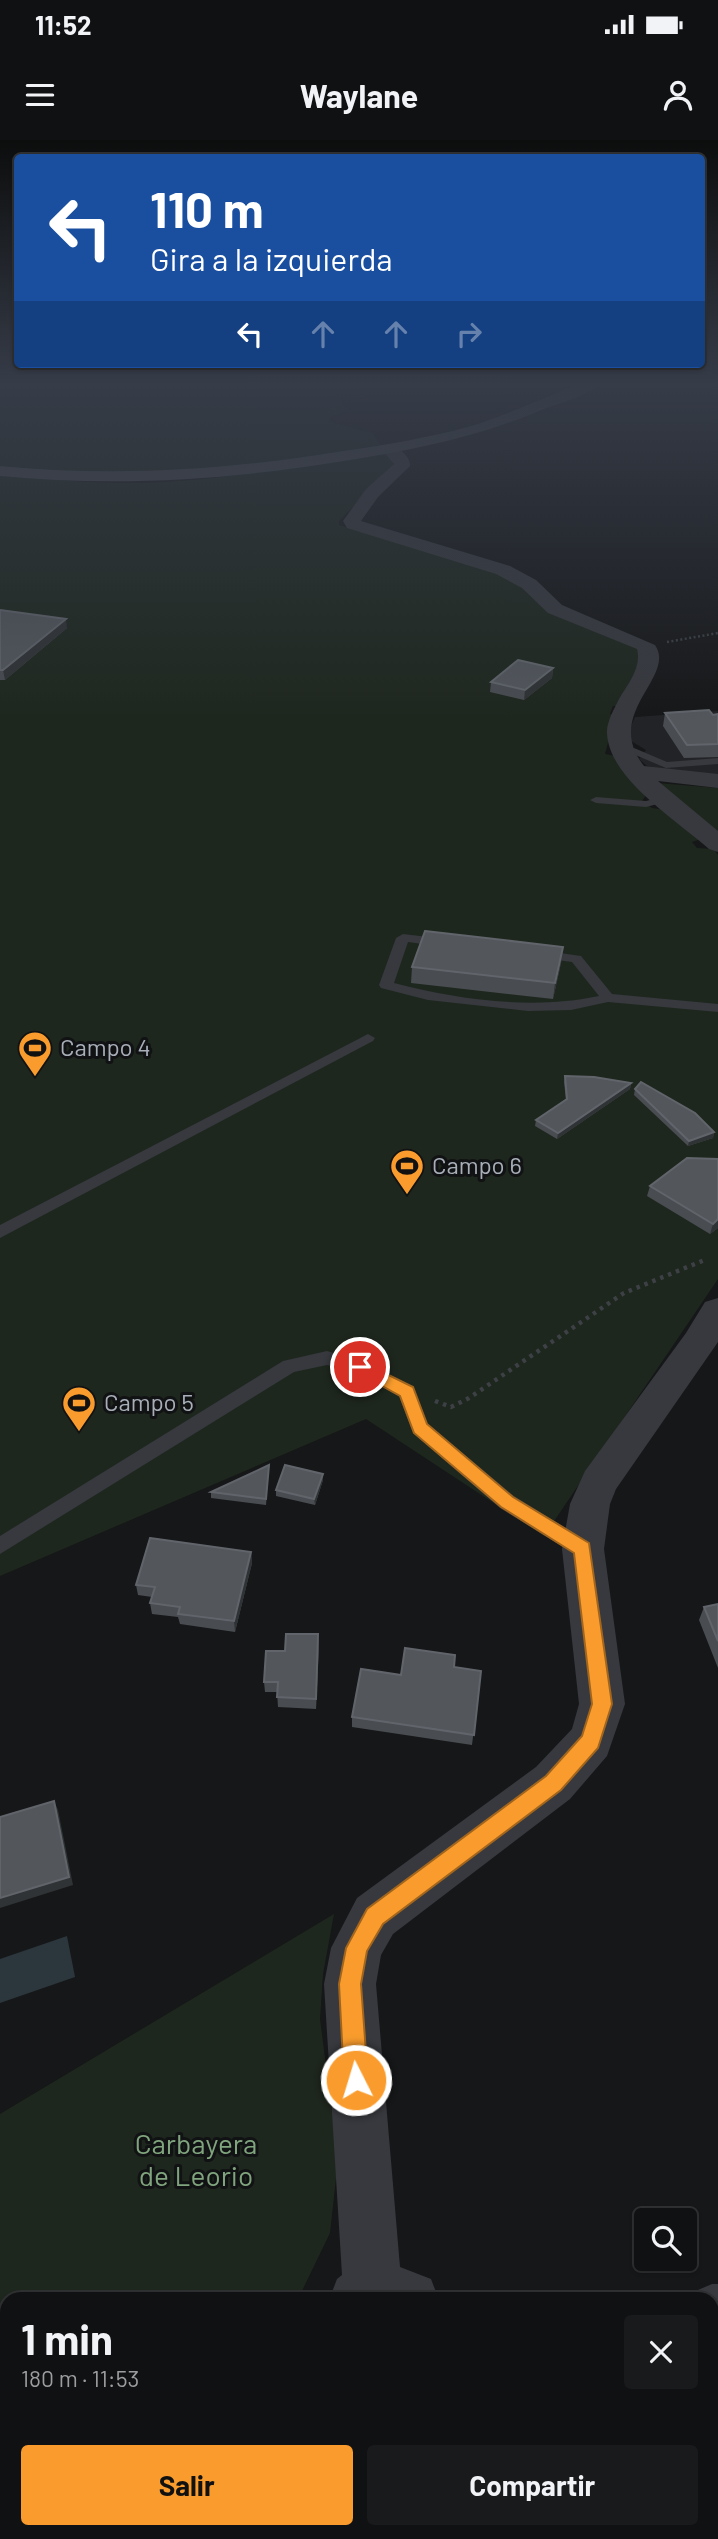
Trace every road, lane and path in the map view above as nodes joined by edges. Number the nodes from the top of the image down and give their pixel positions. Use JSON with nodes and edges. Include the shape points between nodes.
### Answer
{"nodes":[{"id":1,"x":370,"y":497,"type":"edge"},
{"id":2,"x":718,"y":633,"type":"edge"},
{"id":3,"x":643,"y":645,"type":"junction"},
{"id":4,"x":718,"y":761,"type":"edge"},
{"id":5,"x":631,"y":762,"type":"junction"},
{"id":6,"x":718,"y":781,"type":"edge"},
{"id":7,"x":665,"y":799,"type":"junction"},
{"id":8,"x":596,"y":800,"type":"dead end"},
{"id":9,"x":718,"y":844,"type":"edge"},
{"id":10,"x":456,"y":944,"type":"edge"},
{"id":11,"x":523,"y":952,"type":"edge"},
{"id":12,"x":608,"y":998,"type":"junction"},
{"id":13,"x":718,"y":1008,"type":"edge"},
{"id":14,"x":368,"y":1038,"type":"dead end"},
{"id":15,"x":0,"y":1232,"type":"edge"},
{"id":16,"x":707,"y":1259,"type":"dead end"},
{"id":17,"x":712,"y":1333,"type":"edge"},
{"id":18,"x":407,"y":1392,"type":"junction"},
{"id":19,"x":0,"y":1546,"type":"edge"},
{"id":20,"x":583,"y":1549,"type":"junction"},
{"id":21,"x":380,"y":2292,"type":"edge"}],
"edges":[{"from":1,"to":3,"type":"street","via":[[353,524],[503,569],[555,609]]},
{"from":2,"to":3,"type":"path"},
{"from":3,"to":5,"type":"street","via":[[649,662],[624,710],[618,733]]},
{"from":4,"to":5,"type":"lane","via":[[666,765],[634,751]]},
{"from":5,"to":6,"type":"street"},
{"from":5,"to":7,"type":"street","via":[[645,783]]},
{"from":7,"to":8,"type":"lane","via":[[646,804]]},
{"from":7,"to":9,"type":"street"},
{"from":10,"to":12,"type":"lane","via":[[403,938],[386,985],[428,996],[528,1007],[571,1006]]},
{"from":11,"to":12,"type":"lane","via":[[576,959]]},
{"from":12,"to":13,"type":"lane"},
{"from":14,"to":15,"type":"lane"},
{"from":16,"to":18,"type":"path","via":[[624,1293],[451,1407]]},
{"from":17,"to":20,"type":"street","via":[[599,1482],[590,1504]]},
{"from":18,"to":19,"type":"lane","via":[[360,1367],[327,1358],[289,1366]]},
{"from":18,"to":20,"type":"lane","via":[[420,1428],[507,1502]]},
{"from":20,"to":21,"type":"street","via":[[602,1704],[591,1741],[554,1783],[375,1916],[357,1948],[350,1984],[352,2031]]}]}
